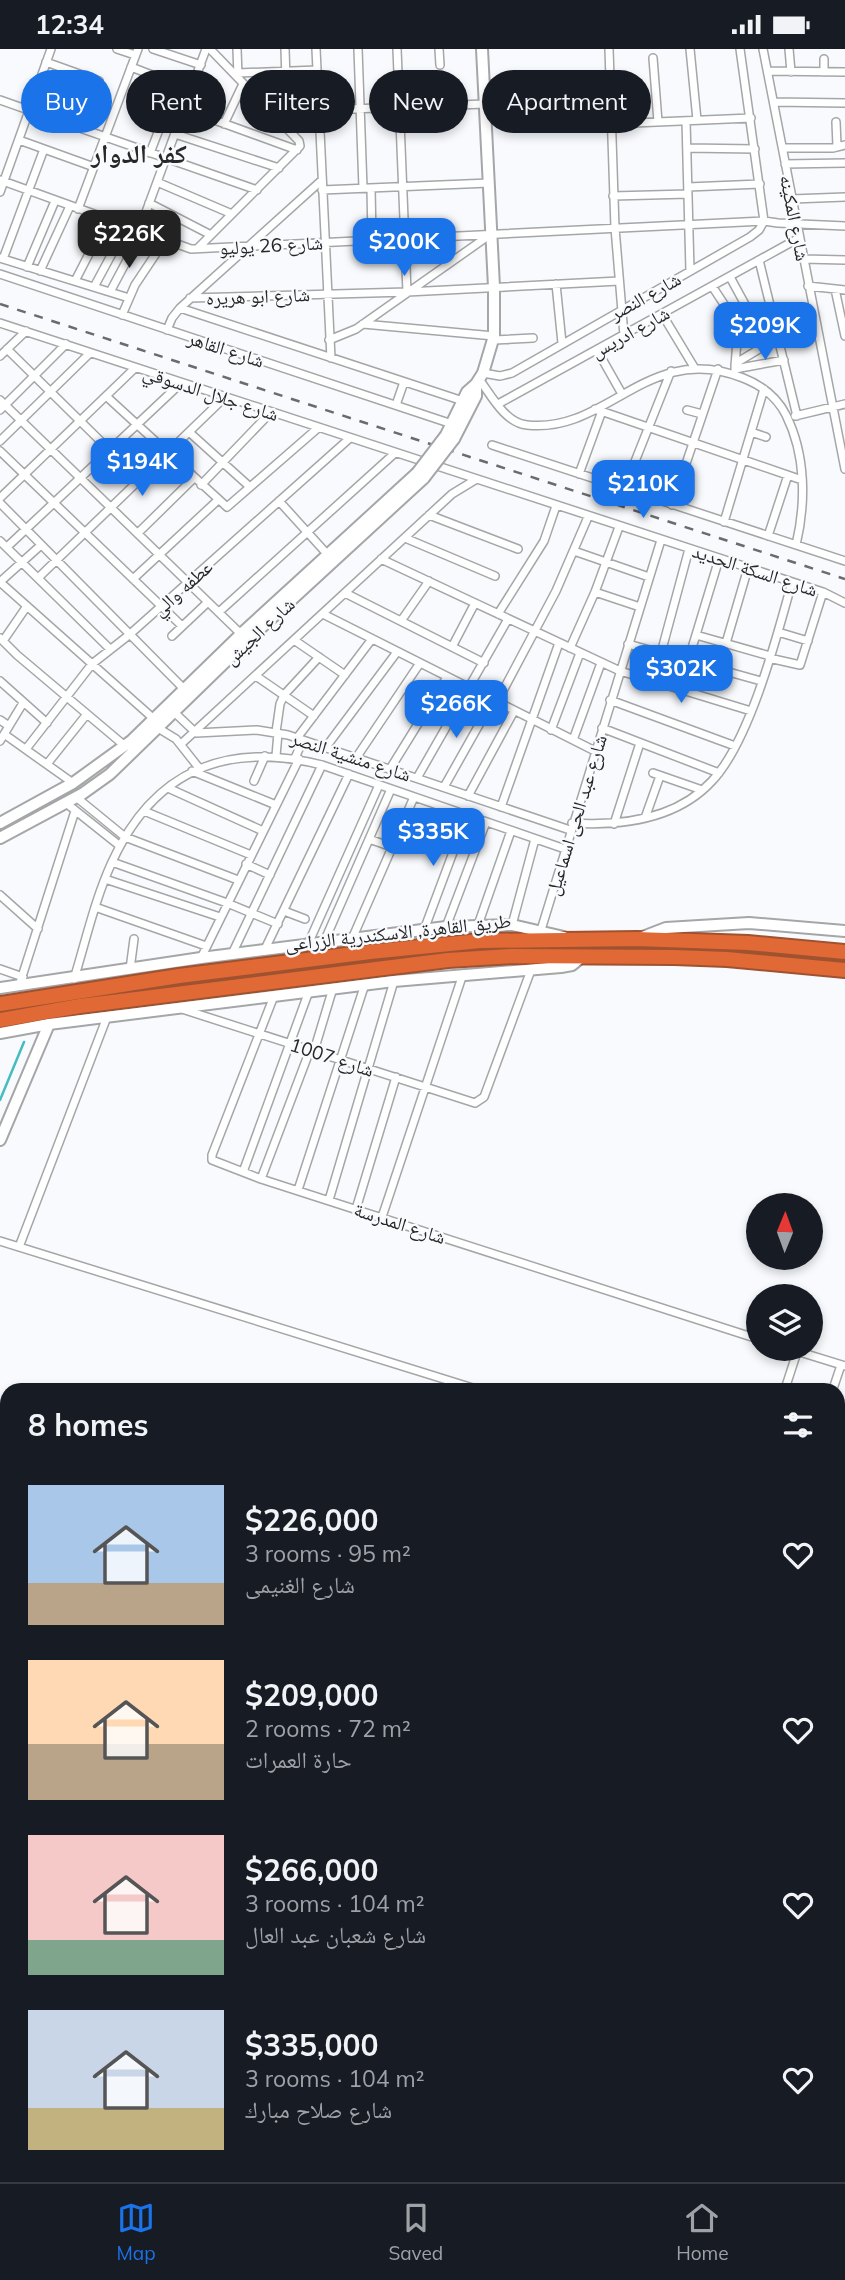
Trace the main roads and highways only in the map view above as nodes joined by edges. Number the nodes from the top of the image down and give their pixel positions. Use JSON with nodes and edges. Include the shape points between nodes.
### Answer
{"nodes":[{"id":1,"x":482,"y":49,"type":"edge"},
{"id":2,"x":479,"y":379,"type":"junction"},
{"id":3,"x":451,"y":433,"type":"junction"},
{"id":4,"x":420,"y":475,"type":"junction"},
{"id":5,"x":170,"y":709,"type":"junction"},
{"id":6,"x":156,"y":723,"type":"junction"},
{"id":7,"x":0,"y":823,"type":"edge"},
{"id":8,"x":0,"y":838,"type":"edge"},
{"id":9,"x":845,"y":931,"type":"edge"},
{"id":10,"x":570,"y":939,"type":"junction"},
{"id":11,"x":637,"y":939,"type":"junction"},
{"id":12,"x":845,"y":952,"type":"edge"},
{"id":13,"x":583,"y":956,"type":"junction"},
{"id":14,"x":845,"y":970,"type":"edge"},
{"id":15,"x":74,"y":985,"type":"junction"},
{"id":16,"x":0,"y":989,"type":"edge"},
{"id":17,"x":0,"y":1004,"type":"edge"},
{"id":18,"x":49,"y":1024,"type":"junction"},
{"id":19,"x":0,"y":1031,"type":"edge"},
{"id":20,"x":0,"y":1140,"type":"edge"}],
"edges":[{"from":1,"to":2,"type":"main road","name":"شارع الجيش","via":[[494,338]]},
{"from":2,"to":3,"type":"main road","name":"شارع الجيش","via":[[468,390]]},
{"from":2,"to":3,"type":"main road","name":"شارع الجيش","via":[[476,396]]},
{"from":3,"to":4,"type":"main road","name":"شارع الجيش","bridge":true},
{"from":4,"to":5,"type":"main road","name":"شارع الجيش"},
{"from":4,"to":5,"type":"main road","name":"شارع الجيش","via":[[241,634],[184,689]]},
{"from":5,"to":6,"type":"main road","name":"شارع الجيش"},
{"from":6,"to":7,"type":"main road","name":"شارع الجيش","via":[[73,783]]},
{"from":6,"to":8,"type":"main road","name":"شارع الجيش","via":[[110,774]]},
{"from":9,"to":11,"type":"main road","via":[[750,923],[666,928]]},
{"from":10,"to":11,"type":"highway","name":"طريق القاهرة, الاسكندرية الزراعى"},
{"from":10,"to":15,"type":"highway","name":"طريق القاهرة, الاسكندرية الزراعى","via":[[431,945]]},
{"from":10,"to":15,"type":"main road","via":[[513,925],[446,927],[130,969]]},
{"from":11,"to":12,"type":"highway","name":"طريق القاهرة, الاسكندرية الزراعى"},
{"from":13,"to":14,"type":"highway","name":"طريق القاهرة, الاسكندرية الزراعى","via":[[727,959]]},
{"from":13,"to":18,"type":"main road","via":[[566,967],[365,984]]},
{"from":13,"to":19,"type":"highway","name":"طريق القاهرة, الاسكندرية الزراعى","via":[[397,965],[79,1006]]},
{"from":15,"to":16,"type":"main road","via":[[21,982]]},
{"from":15,"to":17,"type":"highway","name":"طريق القاهرة, الاسكندرية الزراعى"},
{"from":18,"to":19,"type":"main road"},
{"from":18,"to":20,"type":"main road"}]}
